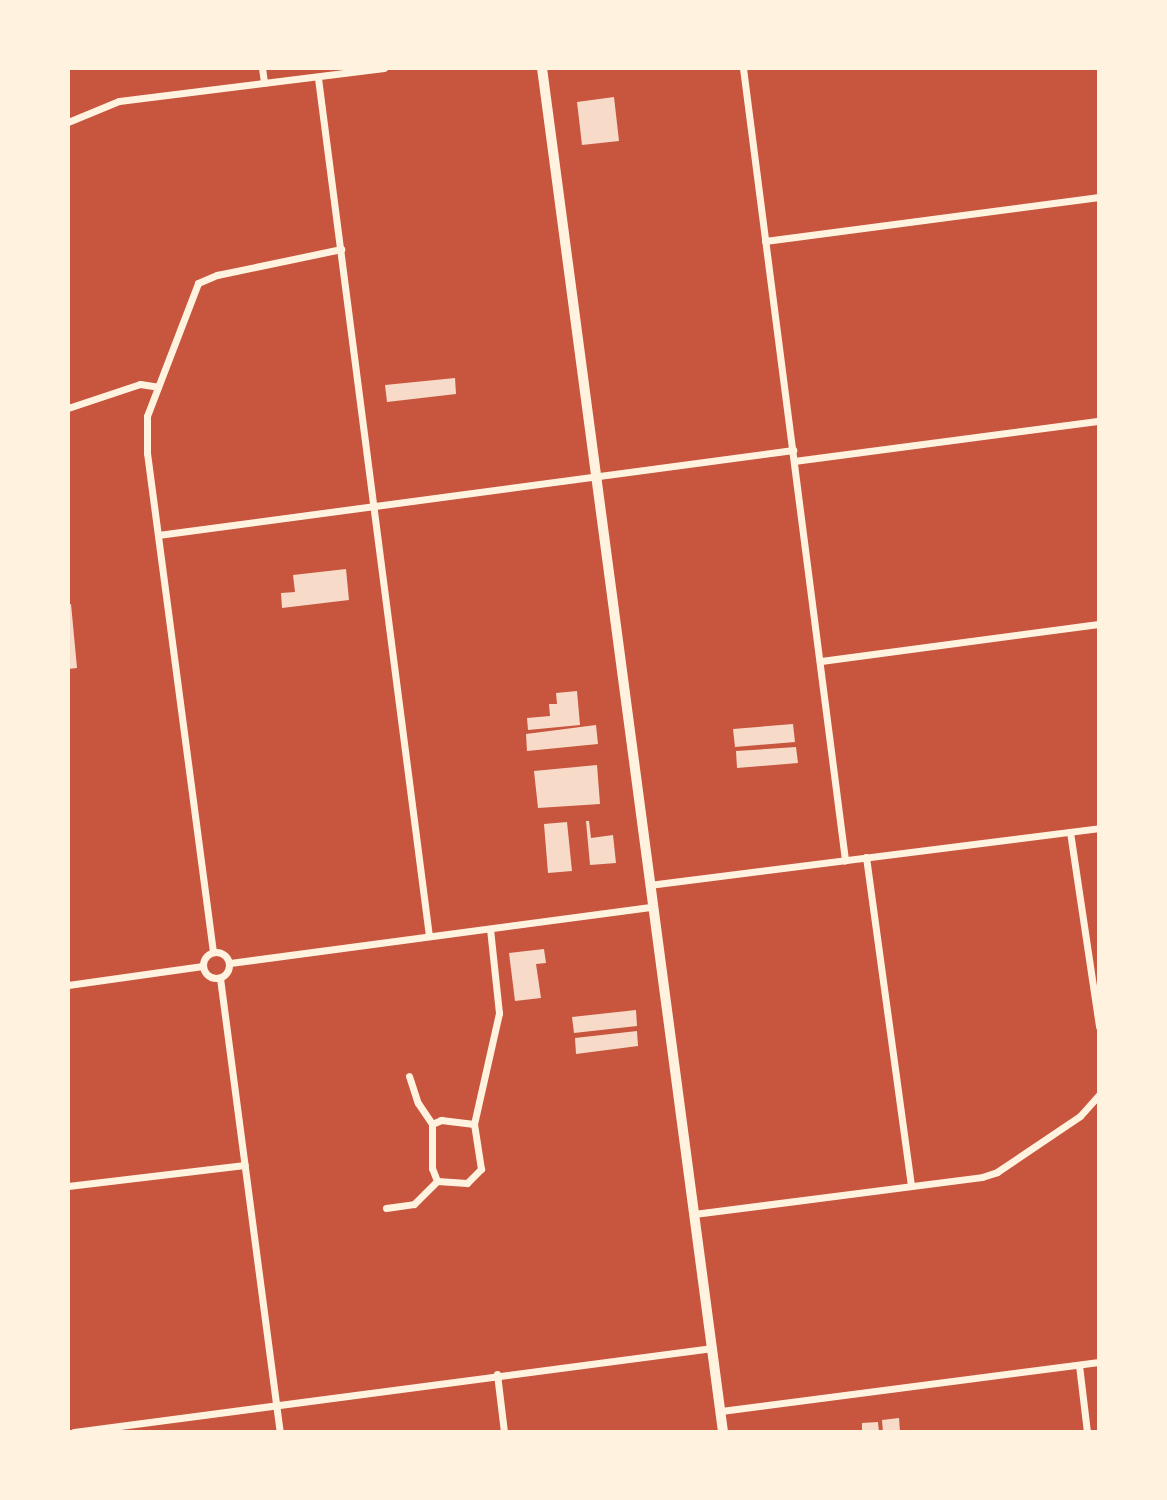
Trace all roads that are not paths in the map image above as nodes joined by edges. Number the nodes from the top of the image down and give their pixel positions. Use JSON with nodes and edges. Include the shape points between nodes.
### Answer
{"nodes":[{"id":1,"x":262,"y":68,"type":"edge"},
{"id":2,"x":384,"y":68,"type":"edge"},
{"id":3,"x":542,"y":68,"type":"edge"},
{"id":4,"x":743,"y":68,"type":"edge"},
{"id":5,"x":318,"y":78,"type":"junction"},
{"id":6,"x":264,"y":83,"type":"junction"},
{"id":7,"x":68,"y":122,"type":"edge"},
{"id":8,"x":1099,"y":197,"type":"edge"},
{"id":9,"x":765,"y":241,"type":"junction"},
{"id":10,"x":341,"y":249,"type":"junction"},
{"id":11,"x":158,"y":387,"type":"junction"},
{"id":12,"x":68,"y":408,"type":"edge"},
{"id":13,"x":1099,"y":421,"type":"edge"},
{"id":14,"x":793,"y":450,"type":"junction"},
{"id":15,"x":794,"y":461,"type":"junction"},
{"id":16,"x":595,"y":478,"type":"junction"},
{"id":17,"x":375,"y":505,"type":"junction"},
{"id":18,"x":158,"y":535,"type":"junction"},
{"id":19,"x":1099,"y":624,"type":"edge"},
{"id":20,"x":821,"y":661,"type":"junction"},
{"id":21,"x":1099,"y":828,"type":"edge"},
{"id":22,"x":1070,"y":832,"type":"junction"},
{"id":23,"x":866,"y":857,"type":"junction"},
{"id":24,"x":845,"y":860,"type":"junction"},
{"id":25,"x":649,"y":885,"type":"junction"},
{"id":26,"x":652,"y":907,"type":"junction"},
{"id":27,"x":490,"y":929,"type":"junction"},
{"id":28,"x":429,"y":936,"type":"junction"},
{"id":29,"x":213,"y":952,"type":"junction"},
{"id":30,"x":230,"y":963,"type":"junction"},
{"id":31,"x":203,"y":966,"type":"junction"},
{"id":32,"x":219,"y":978,"type":"junction"},
{"id":33,"x":68,"y":985,"type":"edge"},
{"id":34,"x":1097,"y":1000,"type":"edge"},
{"id":35,"x":1099,"y":1027,"type":"edge"},
{"id":36,"x":410,"y":1076,"type":"dead end"},
{"id":37,"x":1099,"y":1095,"type":"edge"},
{"id":38,"x":432,"y":1124,"type":"junction"},
{"id":39,"x":474,"y":1124,"type":"junction"},
{"id":40,"x":245,"y":1165,"type":"junction"},
{"id":41,"x":438,"y":1181,"type":"junction"},
{"id":42,"x":68,"y":1186,"type":"edge"},
{"id":43,"x":911,"y":1186,"type":"junction"},
{"id":44,"x":386,"y":1208,"type":"dead end"},
{"id":45,"x":694,"y":1214,"type":"junction"},
{"id":46,"x":712,"y":1348,"type":"junction"},
{"id":47,"x":1099,"y":1362,"type":"edge"},
{"id":48,"x":1079,"y":1365,"type":"junction"},
{"id":49,"x":497,"y":1374,"type":"junction"},
{"id":50,"x":277,"y":1405,"type":"junction"},
{"id":51,"x":721,"y":1411,"type":"junction"},
{"id":52,"x":74,"y":1432,"type":"edge"},
{"id":53,"x":280,"y":1432,"type":"edge"},
{"id":54,"x":504,"y":1432,"type":"edge"},
{"id":55,"x":723,"y":1432,"type":"edge"},
{"id":56,"x":1087,"y":1432,"type":"edge"}],
"edges":[{"from":1,"to":6,"type":"street"},
{"from":2,"to":5,"type":"street"},
{"from":3,"to":16,"type":"street"},
{"from":4,"to":9,"type":"street"},
{"from":5,"to":6,"type":"street"},
{"from":5,"to":10,"type":"street"},
{"from":6,"to":7,"type":"street","via":[[119,101]]},
{"from":8,"to":9,"type":"street"},
{"from":9,"to":14,"type":"street"},
{"from":10,"to":11,"type":"street","via":[[201,280]]},
{"from":10,"to":17,"type":"street"},
{"from":11,"to":12,"type":"street","via":[[140,384]]},
{"from":11,"to":18,"type":"street","via":[[145,432]]},
{"from":13,"to":15,"type":"street"},
{"from":14,"to":15,"type":"street"},
{"from":14,"to":16,"type":"street"},
{"from":15,"to":20,"type":"street"},
{"from":16,"to":17,"type":"street"},
{"from":16,"to":25,"type":"street"},
{"from":17,"to":18,"type":"street"},
{"from":17,"to":28,"type":"street"},
{"from":18,"to":29,"type":"street"},
{"from":19,"to":20,"type":"street"},
{"from":20,"to":24,"type":"street"},
{"from":21,"to":22,"type":"street"},
{"from":22,"to":23,"type":"street"},
{"from":22,"to":34,"type":"street"},
{"from":23,"to":24,"type":"street"},
{"from":23,"to":43,"type":"street"},
{"from":24,"to":25,"type":"street"},
{"from":25,"to":26,"type":"street"},
{"from":26,"to":27,"type":"street"},
{"from":26,"to":45,"type":"street"},
{"from":27,"to":28,"type":"street"},
{"from":27,"to":39,"type":"street","via":[[499,1013]]},
{"from":28,"to":30,"type":"street"},
{"from":29,"to":30,"type":"street","via":[[225,955]]},
{"from":29,"to":31,"type":"street"},
{"from":30,"to":32,"type":"street","via":[[227,974]]},
{"from":31,"to":32,"type":"street","via":[[208,975]]},
{"from":31,"to":33,"type":"street"},
{"from":32,"to":40,"type":"street"},
{"from":34,"to":35,"type":"street"},
{"from":36,"to":38,"type":"street","via":[[418,1103]]},
{"from":37,"to":43,"type":"street","via":[[1086,1111],[997,1172]]},
{"from":38,"to":39,"type":"street","via":[[441,1120]]},
{"from":38,"to":41,"type":"street","via":[[432,1168]]},
{"from":39,"to":41,"type":"street","via":[[479,1175],[458,1184]]},
{"from":40,"to":42,"type":"street"},
{"from":40,"to":50,"type":"street"},
{"from":41,"to":44,"type":"street","via":[[414,1204]]},
{"from":43,"to":45,"type":"street"},
{"from":45,"to":46,"type":"street"},
{"from":46,"to":49,"type":"street"},
{"from":46,"to":51,"type":"street"},
{"from":47,"to":48,"type":"street"},
{"from":48,"to":51,"type":"street"},
{"from":48,"to":56,"type":"street"},
{"from":49,"to":50,"type":"street"},
{"from":49,"to":54,"type":"street"},
{"from":50,"to":52,"type":"street"},
{"from":50,"to":53,"type":"street"},
{"from":51,"to":55,"type":"street"}]}
